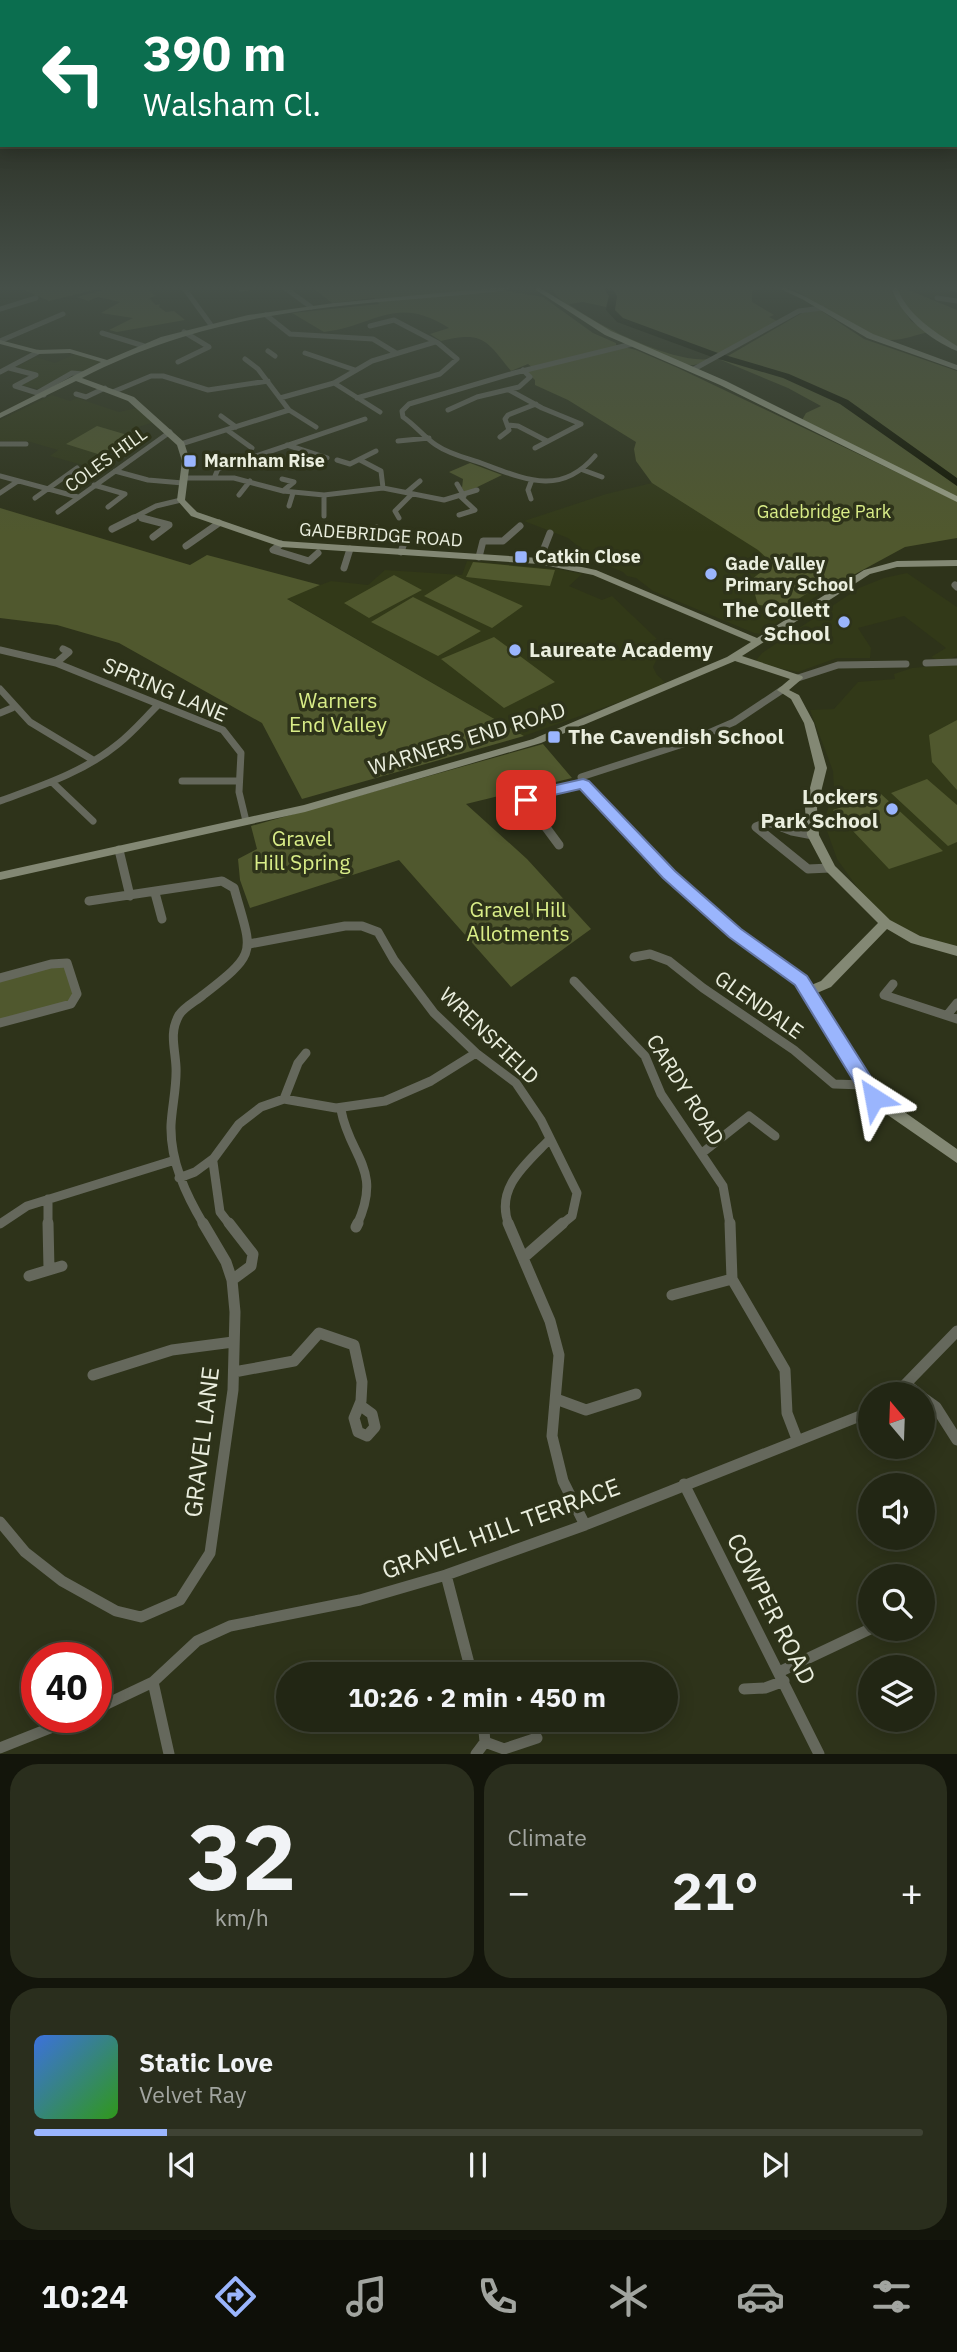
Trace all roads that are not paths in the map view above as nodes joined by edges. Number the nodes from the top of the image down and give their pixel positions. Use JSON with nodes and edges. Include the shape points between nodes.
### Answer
{"nodes":[{"id":1,"x":16,"y":370,"type":"edge"},
{"id":2,"x":92,"y":370,"type":"edge"},
{"id":3,"x":259,"y":370,"type":"edge"},
{"id":4,"x":355,"y":370,"type":"edge"},
{"id":5,"x":446,"y":370,"type":"edge"},
{"id":6,"x":523,"y":370,"type":"joint"},
{"id":7,"x":696,"y":370,"type":"edge"},
{"id":8,"x":80,"y":376,"type":"junction"},
{"id":9,"x":268,"y":381,"type":"junction"},
{"id":10,"x":334,"y":383,"type":"junction"},
{"id":11,"x":105,"y":387,"type":"junction"},
{"id":12,"x":509,"y":390,"type":"junction"},
{"id":13,"x":115,"y":391,"type":"junction"},
{"id":14,"x":40,"y":394,"type":"junction"},
{"id":15,"x":76,"y":394,"type":"dead end"},
{"id":16,"x":279,"y":398,"type":"junction"},
{"id":17,"x":357,"y":398,"type":"junction"},
{"id":18,"x":536,"y":404,"type":"junction"},
{"id":19,"x":440,"y":407,"type":"dead end"},
{"id":20,"x":289,"y":410,"type":"junction"},
{"id":21,"x":380,"y":411,"type":"dead end"},
{"id":22,"x":1,"y":415,"type":"edge"},
{"id":23,"x":221,"y":416,"type":"dead end"},
{"id":24,"x":365,"y":419,"type":"dead end"},
{"id":25,"x":508,"y":425,"type":"junction"},
{"id":26,"x":236,"y":427,"type":"junction"},
{"id":27,"x":316,"y":427,"type":"dead end"},
{"id":28,"x":227,"y":430,"type":"junction"},
{"id":29,"x":170,"y":432,"type":"junction"},
{"id":30,"x":500,"y":437,"type":"dead end"},
{"id":31,"x":429,"y":438,"type":"junction"},
{"id":32,"x":398,"y":441,"type":"dead end"},
{"id":33,"x":547,"y":441,"type":"junction"},
{"id":34,"x":0,"y":444,"type":"edge"},
{"id":35,"x":26,"y":444,"type":"dead end"},
{"id":36,"x":181,"y":444,"type":"junction"},
{"id":37,"x":286,"y":444,"type":"junction"},
{"id":38,"x":252,"y":448,"type":"dead end"},
{"id":39,"x":535,"y":448,"type":"dead end"},
{"id":40,"x":376,"y":451,"type":"dead end"},
{"id":41,"x":595,"y":456,"type":"dead end"},
{"id":42,"x":327,"y":458,"type":"dead end"},
{"id":43,"x":337,"y":460,"type":"dead end"},
{"id":44,"x":359,"y":460,"type":"junction"},
{"id":45,"x":76,"y":468,"type":"dead end"},
{"id":46,"x":583,"y":470,"type":"junction"},
{"id":47,"x":115,"y":471,"type":"junction"},
{"id":48,"x":0,"y":476,"type":"edge"},
{"id":49,"x":215,"y":476,"type":"junction"},
{"id":50,"x":603,"y":478,"type":"dead end"},
{"id":51,"x":282,"y":479,"type":"dead end"},
{"id":52,"x":183,"y":480,"type":"junction"},
{"id":53,"x":18,"y":481,"type":"junction"},
{"id":54,"x":250,"y":481,"type":"junction"},
{"id":55,"x":420,"y":481,"type":"dead end"},
{"id":56,"x":531,"y":482,"type":"junction"},
{"id":57,"x":457,"y":484,"type":"dead end"},
{"id":58,"x":94,"y":485,"type":"junction"},
{"id":59,"x":383,"y":488,"type":"junction"},
{"id":60,"x":48,"y":489,"type":"junction"},
{"id":61,"x":283,"y":491,"type":"junction"},
{"id":62,"x":477,"y":491,"type":"dead end"},
{"id":63,"x":293,"y":493,"type":"junction"},
{"id":64,"x":409,"y":493,"type":"junction"},
{"id":65,"x":0,"y":494,"type":"edge"},
{"id":66,"x":239,"y":495,"type":"dead end"},
{"id":67,"x":324,"y":495,"type":"junction"},
{"id":68,"x":462,"y":496,"type":"junction"},
{"id":69,"x":78,"y":497,"type":"junction"},
{"id":70,"x":36,"y":498,"type":"dead end"},
{"id":71,"x":531,"y":499,"type":"dead end"},
{"id":72,"x":957,"y":499,"type":"edge"},
{"id":73,"x":181,"y":500,"type":"junction"},
{"id":74,"x":289,"y":506,"type":"dead end"},
{"id":75,"x":108,"y":507,"type":"dead end"},
{"id":76,"x":58,"y":512,"type":"dead end"},
{"id":77,"x":458,"y":515,"type":"dead end"},
{"id":78,"x":137,"y":516,"type":"junction"},
{"id":79,"x":324,"y":516,"type":"dead end"},
{"id":80,"x":398,"y":518,"type":"dead end"},
{"id":81,"x":219,"y":523,"type":"junction"},
{"id":82,"x":520,"y":526,"type":"dead end"},
{"id":83,"x":377,"y":528,"type":"dead end"},
{"id":84,"x":112,"y":529,"type":"dead end"},
{"id":85,"x":550,"y":533,"type":"dead end"},
{"id":86,"x":153,"y":537,"type":"dead end"},
{"id":87,"x":281,"y":544,"type":"junction"},
{"id":88,"x":186,"y":546,"type":"dead end"},
{"id":89,"x":350,"y":549,"type":"junction"},
{"id":90,"x":401,"y":552,"type":"junction"},
{"id":91,"x":318,"y":553,"type":"dead end"},
{"id":92,"x":479,"y":557,"type":"junction"},
{"id":93,"x":540,"y":561,"type":"junction"},
{"id":94,"x":957,"y":563,"type":"edge"},
{"id":95,"x":344,"y":568,"type":"dead end"},
{"id":96,"x":759,"y":642,"type":"junction"},
{"id":97,"x":63,"y":649,"type":"dead end"},
{"id":98,"x":0,"y":650,"type":"edge"},
{"id":99,"x":734,"y":657,"type":"junction"},
{"id":100,"x":957,"y":662,"type":"edge"},
{"id":101,"x":56,"y":663,"type":"junction"},
{"id":102,"x":926,"y":663,"type":"dead end"},
{"id":103,"x":906,"y":664,"type":"dead end"},
{"id":104,"x":798,"y":678,"type":"junction"},
{"id":105,"x":0,"y":689,"type":"edge"},
{"id":106,"x":782,"y":690,"type":"junction"},
{"id":107,"x":158,"y":706,"type":"junction"},
{"id":108,"x":12,"y":708,"type":"junction"},
{"id":109,"x":0,"y":713,"type":"edge"},
{"id":110,"x":93,"y":760,"type":"junction"},
{"id":111,"x":582,"y":780,"type":"junction"},
{"id":112,"x":182,"y":781,"type":"dead end"},
{"id":113,"x":239,"y":781,"type":"junction"},
{"id":114,"x":52,"y":782,"type":"junction"},
{"id":115,"x":0,"y":801,"type":"edge"},
{"id":116,"x":93,"y":821,"type":"dead end"},
{"id":117,"x":246,"y":821,"type":"junction"},
{"id":118,"x":813,"y":835,"type":"junction"},
{"id":119,"x":559,"y":845,"type":"dead end"},
{"id":120,"x":119,"y":850,"type":"junction"},
{"id":121,"x":830,"y":868,"type":"junction"},
{"id":122,"x":0,"y":876,"type":"edge"},
{"id":123,"x":155,"y":892,"type":"junction"},
{"id":124,"x":130,"y":896,"type":"junction"},
{"id":125,"x":89,"y":901,"type":"dead end"},
{"id":126,"x":162,"y":919,"type":"dead end"},
{"id":127,"x":886,"y":923,"type":"junction"},
{"id":128,"x":249,"y":944,"type":"junction"},
{"id":129,"x":957,"y":951,"type":"edge"},
{"id":130,"x":634,"y":957,"type":"dead end"},
{"id":131,"x":0,"y":978,"type":"edge"},
{"id":132,"x":574,"y":981,"type":"dead end"},
{"id":133,"x":893,"y":984,"type":"dead end"},
{"id":134,"x":809,"y":991,"type":"junction"},
{"id":135,"x":957,"y":1003,"type":"edge"},
{"id":136,"x":948,"y":1014,"type":"junction"},
{"id":137,"x":957,"y":1019,"type":"edge"},
{"id":138,"x":0,"y":1024,"type":"edge"},
{"id":139,"x":476,"y":1052,"type":"junction"},
{"id":140,"x":306,"y":1053,"type":"dead end"},
{"id":141,"x":864,"y":1085,"type":"junction"},
{"id":142,"x":284,"y":1098,"type":"junction"},
{"id":143,"x":341,"y":1110,"type":"junction"},
{"id":144,"x":775,"y":1136,"type":"dead end"},
{"id":145,"x":551,"y":1139,"type":"junction"},
{"id":146,"x":702,"y":1153,"type":"junction"},
{"id":147,"x":957,"y":1157,"type":"edge"},
{"id":148,"x":175,"y":1160,"type":"junction"},
{"id":149,"x":213,"y":1162,"type":"junction"},
{"id":150,"x":179,"y":1178,"type":"junction"},
{"id":151,"x":48,"y":1199,"type":"junction"},
{"id":152,"x":0,"y":1224,"type":"edge"},
{"id":153,"x":356,"y":1227,"type":"dead end"},
{"id":154,"x":523,"y":1258,"type":"junction"},
{"id":155,"x":62,"y":1266,"type":"dead end"},
{"id":156,"x":49,"y":1269,"type":"junction"},
{"id":157,"x":29,"y":1276,"type":"dead end"},
{"id":158,"x":732,"y":1279,"type":"junction"},
{"id":159,"x":232,"y":1280,"type":"junction"},
{"id":160,"x":672,"y":1295,"type":"dead end"},
{"id":161,"x":957,"y":1331,"type":"edge"},
{"id":162,"x":233,"y":1342,"type":"junction"},
{"id":163,"x":234,"y":1372,"type":"junction"},
{"id":164,"x":93,"y":1375,"type":"dead end"},
{"id":165,"x":908,"y":1382,"type":"edge"},
{"id":166,"x":636,"y":1394,"type":"dead end"},
{"id":167,"x":556,"y":1399,"type":"junction"},
{"id":168,"x":362,"y":1406,"type":"dead end"},
{"id":169,"x":935,"y":1406,"type":"edge"},
{"id":170,"x":858,"y":1416,"type":"edge"},
{"id":171,"x":797,"y":1439,"type":"junction"},
{"id":172,"x":957,"y":1440,"type":"edge"},
{"id":173,"x":684,"y":1484,"type":"junction"},
{"id":174,"x":0,"y":1522,"type":"edge"},
{"id":175,"x":584,"y":1525,"type":"junction"},
{"id":176,"x":446,"y":1575,"type":"junction"},
{"id":177,"x":858,"y":1635,"type":"edge"},
{"id":178,"x":469,"y":1662,"type":"edge"},
{"id":179,"x":781,"y":1676,"type":"junction"},
{"id":180,"x":153,"y":1682,"type":"junction"},
{"id":181,"x":744,"y":1689,"type":"dead end"},
{"id":182,"x":112,"y":1701,"type":"edge"},
{"id":183,"x":38,"y":1733,"type":"edge"},
{"id":184,"x":537,"y":1738,"type":"dead end"},
{"id":185,"x":0,"y":1748,"type":"edge"},
{"id":186,"x":480,"y":1748,"type":"edge"},
{"id":187,"x":169,"y":1754,"type":"edge"},
{"id":188,"x":819,"y":1754,"type":"edge"}],
"edges":[{"from":1,"to":14,"type":"street","via":[[36,375],[15,386]]},
{"from":2,"to":8,"type":"street"},
{"from":3,"to":9,"type":"street"},
{"from":4,"to":10,"type":"street"},
{"from":5,"to":17,"type":"street"},
{"from":6,"to":12,"type":"street","via":[[529,379]]},
{"from":6,"to":31,"type":"street","via":[[409,404],[403,417]]},
{"from":7,"to":72,"type":"main road"},
{"from":8,"to":11,"type":"street"},
{"from":8,"to":14,"type":"street"},
{"from":9,"to":13,"type":"street","via":[[208,390],[151,376]]},
{"from":9,"to":16,"type":"street"},
{"from":10,"to":16,"type":"street"},
{"from":10,"to":17,"type":"street"},
{"from":11,"to":13,"type":"street"},
{"from":11,"to":15,"type":"street","via":[[86,397]]},
{"from":12,"to":18,"type":"street"},
{"from":12,"to":19,"type":"street","via":[[449,410]]},
{"from":13,"to":29,"type":"street","via":[[131,398]]},
{"from":14,"to":22,"type":"street"},
{"from":16,"to":20,"type":"street"},
{"from":17,"to":21,"type":"street"},
{"from":18,"to":25,"type":"street","via":[[510,413],[505,419]]},
{"from":18,"to":33,"type":"street","via":[[581,424]]},
{"from":20,"to":26,"type":"street"},
{"from":20,"to":27,"type":"street"},
{"from":23,"to":26,"type":"street"},
{"from":24,"to":37,"type":"street"},
{"from":25,"to":30,"type":"street","via":[[508,432]]},
{"from":25,"to":33,"type":"street"},
{"from":26,"to":28,"type":"street"},
{"from":28,"to":36,"type":"street"},
{"from":28,"to":38,"type":"street"},
{"from":29,"to":36,"type":"street"},
{"from":29,"to":47,"type":"street","name":"COLES HILL"},
{"from":31,"to":32,"type":"street"},
{"from":31,"to":56,"type":"street","via":[[473,463]]},
{"from":33,"to":39,"type":"street"},
{"from":34,"to":35,"type":"street"},
{"from":36,"to":52,"type":"street","via":[[186,461]]},
{"from":37,"to":42,"type":"street"},
{"from":37,"to":49,"type":"street","via":[[218,469]]},
{"from":40,"to":44,"type":"street"},
{"from":41,"to":46,"type":"street"},
{"from":43,"to":44,"type":"street","via":[[346,465]]},
{"from":44,"to":59,"type":"street","via":[[381,471]]},
{"from":45,"to":60,"type":"street"},
{"from":46,"to":50,"type":"street"},
{"from":46,"to":56,"type":"street","via":[[562,479]]},
{"from":47,"to":52,"type":"street","via":[[148,480]]},
{"from":47,"to":58,"type":"street","name":"COLES HILL"},
{"from":48,"to":53,"type":"street"},
{"from":49,"to":52,"type":"street"},
{"from":49,"to":54,"type":"street"},
{"from":51,"to":61,"type":"street","via":[[294,482]]},
{"from":52,"to":73,"type":"street"},
{"from":53,"to":60,"type":"street"},
{"from":53,"to":65,"type":"street"},
{"from":54,"to":61,"type":"street"},
{"from":54,"to":66,"type":"street"},
{"from":55,"to":64,"type":"street"},
{"from":56,"to":71,"type":"street"},
{"from":57,"to":68,"type":"street"},
{"from":58,"to":69,"type":"street","name":"COLES HILL"},
{"from":58,"to":75,"type":"street","via":[[125,494]]},
{"from":59,"to":64,"type":"street"},
{"from":59,"to":67,"type":"street"},
{"from":60,"to":69,"type":"street"},
{"from":60,"to":70,"type":"street"},
{"from":61,"to":63,"type":"street"},
{"from":62,"to":68,"type":"street"},
{"from":63,"to":67,"type":"street"},
{"from":63,"to":74,"type":"street"},
{"from":64,"to":68,"type":"street","via":[[444,500]]},
{"from":64,"to":80,"type":"street","via":[[395,511]]},
{"from":67,"to":79,"type":"street"},
{"from":68,"to":77,"type":"street","via":[[478,511]]},
{"from":69,"to":76,"type":"street","name":"COLES HILL"},
{"from":73,"to":78,"type":"street"},
{"from":73,"to":81,"type":"street","name":"GADEBRIDGE ROAD","via":[[194,514]]},
{"from":78,"to":84,"type":"street"},
{"from":78,"to":86,"type":"street","via":[[169,525]]},
{"from":81,"to":87,"type":"street","name":"GADEBRIDGE ROAD"},
{"from":81,"to":88,"type":"street"},
{"from":82,"to":92,"type":"street","via":[[503,541],[482,541]]},
{"from":83,"to":90,"type":"street","via":[[376,534],[406,537]]},
{"from":85,"to":93,"type":"street"},
{"from":87,"to":89,"type":"street","name":"GADEBRIDGE ROAD"},
{"from":87,"to":91,"type":"street","via":[[273,550],[309,561]]},
{"from":89,"to":90,"type":"street","name":"GADEBRIDGE ROAD"},
{"from":89,"to":95,"type":"street"},
{"from":90,"to":92,"type":"street","name":"GADEBRIDGE ROAD"},
{"from":92,"to":93,"type":"street","name":"GADEBRIDGE ROAD"},
{"from":93,"to":96,"type":"street","name":"GADEBRIDGE ROAD","via":[[596,573]]},
{"from":94,"to":96,"type":"street","name":"WARNERS END ROAD","via":[[897,564],[867,572]]},
{"from":96,"to":99,"type":"street","name":"WARNERS END ROAD"},
{"from":97,"to":101,"type":"street","via":[[69,653]]},
{"from":98,"to":101,"type":"street","name":"SPRING LANE"},
{"from":99,"to":104,"type":"street"},
{"from":99,"to":117,"type":"street","name":"WARNERS END ROAD","via":[[537,741]]},
{"from":100,"to":102,"type":"street"},
{"from":101,"to":107,"type":"street","name":"SPRING LANE"},
{"from":103,"to":104,"type":"street","via":[[836,664]]},
{"from":104,"to":106,"type":"street"},
{"from":105,"to":108,"type":"street"},
{"from":106,"to":111,"type":"street","via":[[734,722]]},
{"from":106,"to":118,"type":"street","via":[[795,697],[809,723],[821,768],[811,808]]},
{"from":107,"to":110,"type":"street"},
{"from":107,"to":113,"type":"street","name":"SPRING LANE","via":[[223,730],[239,745],[244,760]]},
{"from":108,"to":109,"type":"street"},
{"from":108,"to":110,"type":"street","via":[[39,732]]},
{"from":110,"to":114,"type":"street"},
{"from":111,"to":119,"type":"street","via":[[527,797]]},
{"from":111,"to":134,"type":"street","via":[[669,875]]},
{"from":112,"to":113,"type":"street"},
{"from":113,"to":117,"type":"street","name":"SPRING LANE","via":[[239,803]]},
{"from":114,"to":115,"type":"street"},
{"from":114,"to":116,"type":"street"},
{"from":117,"to":120,"type":"street","name":"WARNERS END ROAD"},
{"from":118,"to":121,"type":"street"},
{"from":118,"to":121,"type":"street","via":[[769,822],[756,827],[808,869]]},
{"from":120,"to":122,"type":"street","name":"WARNERS END ROAD"},
{"from":120,"to":124,"type":"street"},
{"from":121,"to":127,"type":"street"},
{"from":123,"to":124,"type":"street"},
{"from":123,"to":126,"type":"street"},
{"from":123,"to":128,"type":"street","via":[[216,881],[229,883]]},
{"from":124,"to":125,"type":"street"},
{"from":127,"to":129,"type":"street","via":[[916,940]]},
{"from":127,"to":134,"type":"street","via":[[826,984]]},
{"from":128,"to":139,"type":"street","name":"WRENSFIELD","via":[[345,926],[378,932],[434,1013]]},
{"from":128,"to":148,"type":"street","name":"GRAVEL LANE","via":[[235,970],[181,1012],[172,1031]]},
{"from":130,"to":141,"type":"street","name":"GLENDALE","via":[[650,954],[669,961],[834,1084]]},
{"from":131,"to":138,"type":"street","via":[[67,963],[77,995],[71,1004]]},
{"from":132,"to":146,"type":"street","name":"CARDY ROAD","via":[[645,1056],[662,1094]]},
{"from":133,"to":136,"type":"street","via":[[884,995]]},
{"from":134,"to":141,"type":"street"},
{"from":135,"to":136,"type":"street"},
{"from":136,"to":137,"type":"street"},
{"from":139,"to":143,"type":"street","via":[[441,1077],[386,1101]]},
{"from":139,"to":145,"type":"street","name":"WRENSFIELD","via":[[516,1083]]},
{"from":140,"to":142,"type":"street"},
{"from":141,"to":147,"type":"street","via":[[874,1098]]},
{"from":142,"to":143,"type":"street","via":[[311,1108]]},
{"from":142,"to":149,"type":"street","via":[[251,1112]]},
{"from":143,"to":153,"type":"street","via":[[343,1128],[364,1165],[365,1209]]},
{"from":144,"to":146,"type":"street","via":[[749,1116]]},
{"from":145,"to":154,"type":"street","via":[[509,1183],[504,1213]]},
{"from":145,"to":154,"type":"street","name":"WRENSFIELD","via":[[577,1193],[572,1216]]},
{"from":146,"to":158,"type":"street","name":"CARDY ROAD","via":[[723,1186]]},
{"from":148,"to":150,"type":"street","name":"GRAVEL LANE"},
{"from":148,"to":151,"type":"street"},
{"from":149,"to":150,"type":"street"},
{"from":149,"to":159,"type":"street","via":[[220,1212],[253,1254],[251,1266]]},
{"from":150,"to":159,"type":"street","name":"GRAVEL LANE"},
{"from":151,"to":152,"type":"street"},
{"from":151,"to":156,"type":"street"},
{"from":154,"to":167,"type":"street","via":[[559,1355]]},
{"from":155,"to":156,"type":"street"},
{"from":156,"to":157,"type":"street"},
{"from":158,"to":160,"type":"street"},
{"from":158,"to":171,"type":"street","name":"CARDY ROAD","via":[[785,1370],[788,1413]]},
{"from":159,"to":162,"type":"street","name":"GRAVEL LANE"},
{"from":161,"to":165,"type":"street"},
{"from":162,"to":163,"type":"street","name":"GRAVEL LANE"},
{"from":162,"to":164,"type":"street","via":[[172,1350]]},
{"from":163,"to":168,"type":"street","via":[[294,1361],[319,1333],[354,1345]]},
{"from":163,"to":174,"type":"street","name":"GRAVEL LANE","via":[[210,1553],[180,1600],[141,1617],[116,1611],[62,1581],[25,1552]]},
{"from":166,"to":167,"type":"street","via":[[586,1410]]},
{"from":167,"to":175,"type":"street","via":[[552,1436],[563,1481]]},
{"from":169,"to":172,"type":"street"},
{"from":170,"to":171,"type":"street","name":"GRAVEL HILL TERRACE"},
{"from":171,"to":173,"type":"street","name":"GRAVEL HILL TERRACE"},
{"from":173,"to":175,"type":"street","name":"GRAVEL HILL TERRACE"},
{"from":173,"to":179,"type":"street","name":"COWPER ROAD"},
{"from":175,"to":176,"type":"street","name":"GRAVEL HILL TERRACE"},
{"from":176,"to":178,"type":"street"},
{"from":176,"to":180,"type":"street","name":"GRAVEL HILL TERRACE","via":[[360,1600],[230,1626],[197,1641]]},
{"from":177,"to":179,"type":"street"},
{"from":179,"to":181,"type":"street","via":[[765,1689]]},
{"from":179,"to":188,"type":"street","name":"COWPER ROAD"},
{"from":180,"to":182,"type":"street","name":"GRAVEL HILL TERRACE"},
{"from":180,"to":187,"type":"street"},
{"from":183,"to":185,"type":"street"},
{"from":184,"to":186,"type":"street","via":[[504,1749]]}]}
